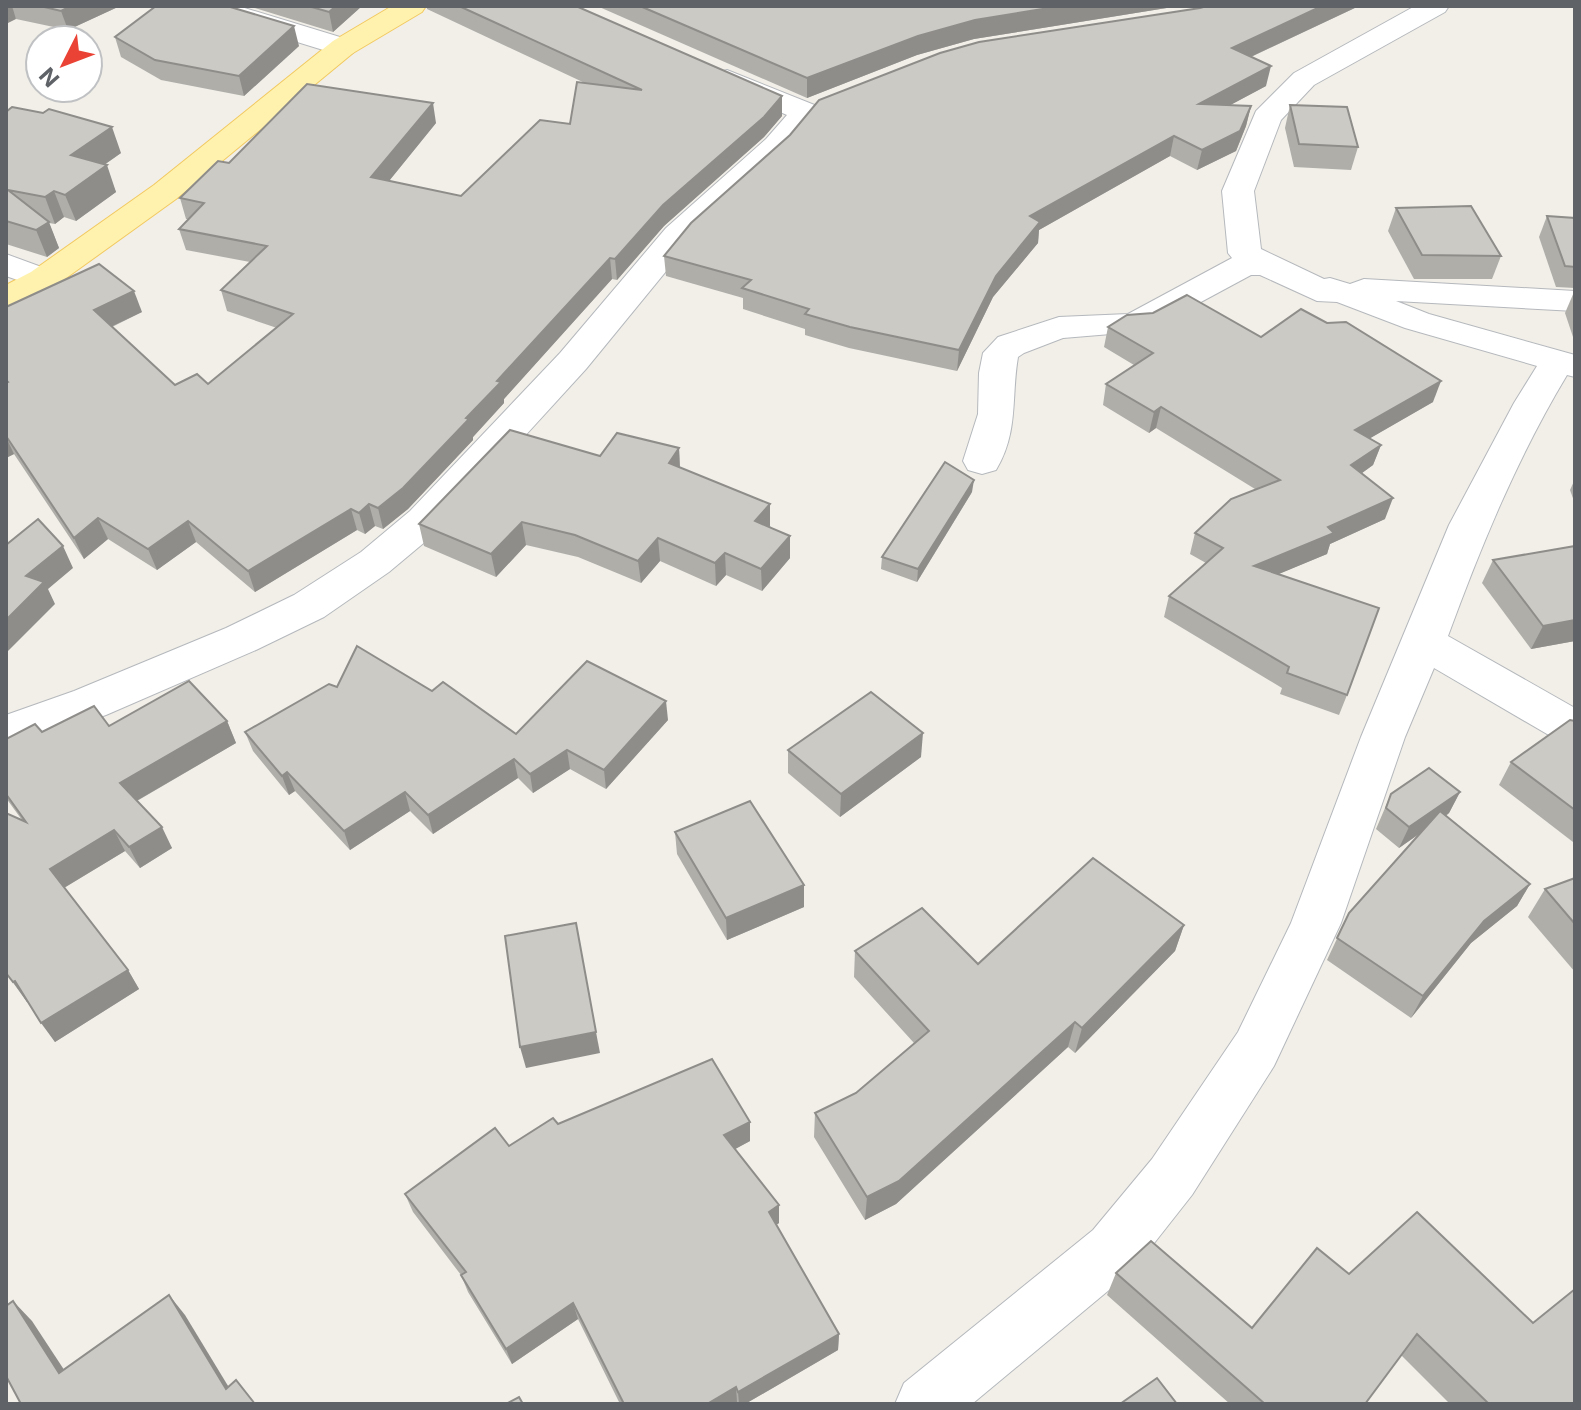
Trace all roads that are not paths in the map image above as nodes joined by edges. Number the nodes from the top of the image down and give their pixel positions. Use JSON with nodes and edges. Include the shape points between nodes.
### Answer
{"nodes":[{"id":1,"x":209,"y":6,"type":"edge"},
{"id":2,"x":412,"y":6,"type":"edge"},
{"id":3,"x":1435,"y":6,"type":"edge"},
{"id":4,"x":343,"y":47,"type":"junction"},
{"id":5,"x":692,"y":63,"type":"edge"},
{"id":6,"x":6,"y":264,"type":"edge"},
{"id":7,"x":1265,"y":265,"type":"junction"},
{"id":8,"x":43,"y":279,"type":"junction"},
{"id":9,"x":1330,"y":288,"type":"junction"},
{"id":10,"x":6,"y":298,"type":"edge"},
{"id":11,"x":1575,"y":301,"type":"edge"},
{"id":12,"x":1566,"y":363,"type":"edge"},
{"id":13,"x":982,"y":461,"type":"dead end"},
{"id":14,"x":1424,"y":642,"type":"junction"},
{"id":15,"x":1575,"y":729,"type":"edge"},
{"id":16,"x":6,"y":732,"type":"edge"},
{"id":17,"x":925,"y":1404,"type":"edge"}],
"edges":[{"from":1,"to":4,"type":"street"},
{"from":2,"to":4,"type":"main road"},
{"from":3,"to":7,"type":"street","via":[[1304,79],[1267,117],[1238,191],[1245,253]]},
{"from":4,"to":8,"type":"main road","via":[[165,192]]},
{"from":5,"to":16,"type":"street","via":[[820,107],[678,235],[573,361],[424,521],[309,606],[90,703]]},
{"from":6,"to":8,"type":"street"},
{"from":7,"to":9,"type":"street","via":[[1329,294]]},
{"from":7,"to":13,"type":"street","via":[[1245,265],[1135,324],[1059,328],[1011,345],[1001,353],[997,414]]},
{"from":8,"to":10,"type":"main road"},
{"from":9,"to":11,"type":"street"},
{"from":9,"to":12,"type":"street","via":[[1417,321]]},
{"from":12,"to":14,"type":"street","via":[[1532,403],[1469,525]]},
{"from":14,"to":15,"type":"street"},
{"from":14,"to":17,"type":"street","via":[[1383,737],[1316,923],[1256,1049],[1172,1177],[1113,1250]]}]}
